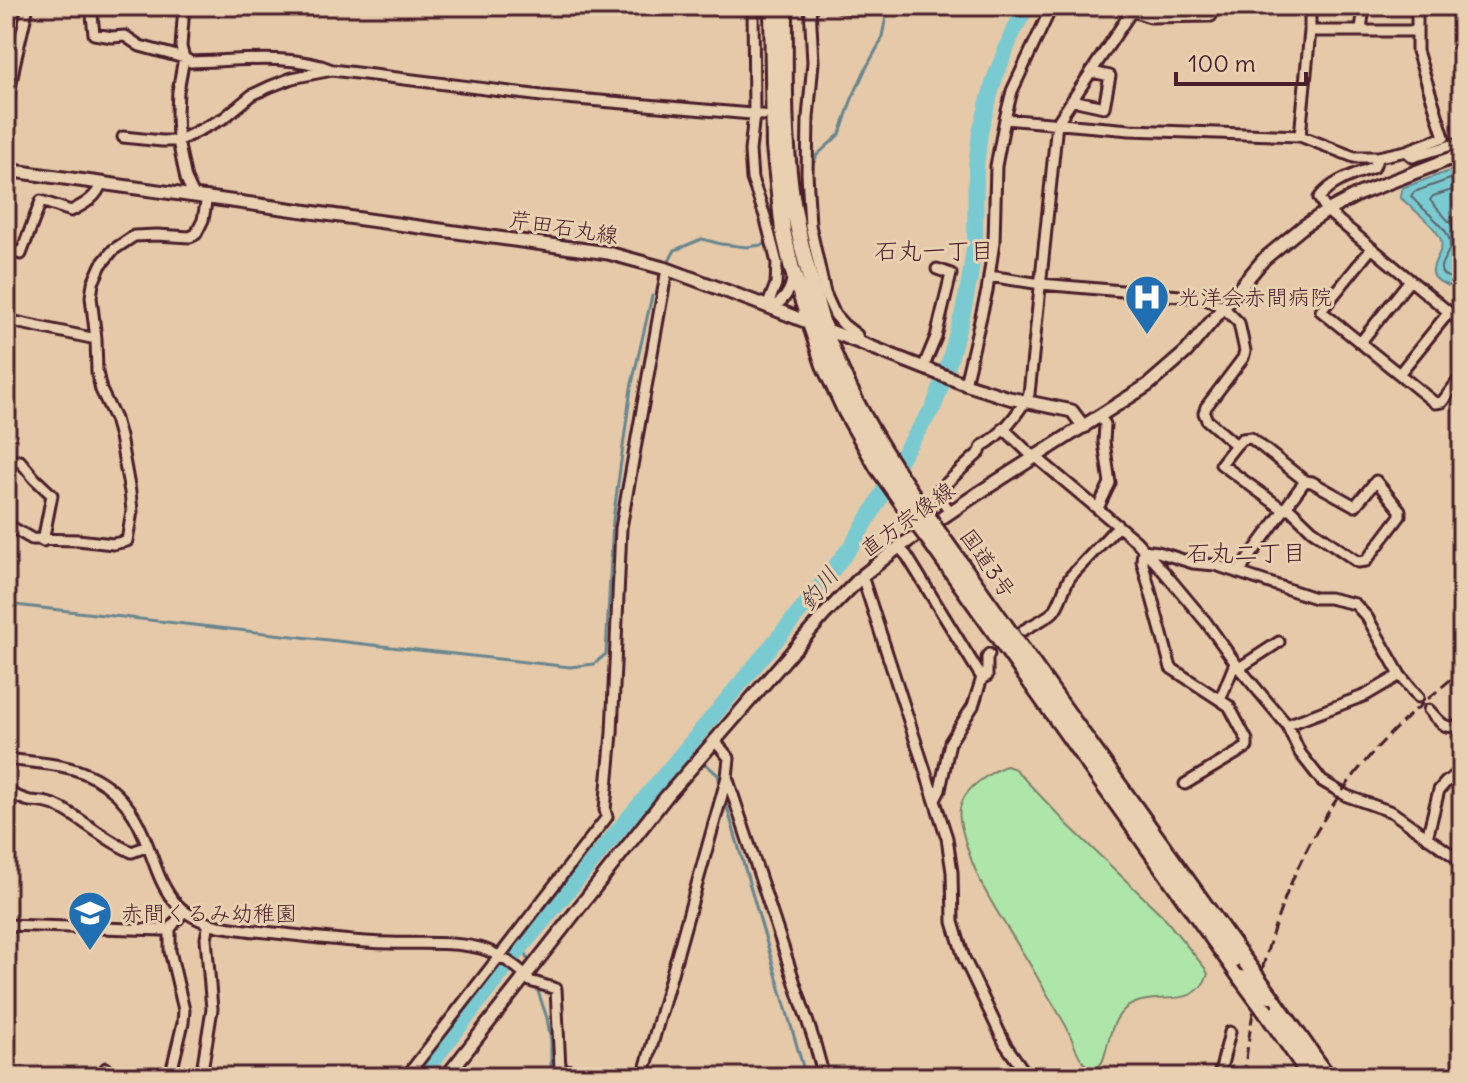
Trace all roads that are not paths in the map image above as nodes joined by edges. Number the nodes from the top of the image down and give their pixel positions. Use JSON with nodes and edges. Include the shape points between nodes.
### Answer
{"nodes":[{"id":1,"x":28,"y":6,"type":"edge"},
{"id":2,"x":91,"y":6,"type":"edge"},
{"id":3,"x":184,"y":6,"type":"edge"},
{"id":4,"x":753,"y":6,"type":"edge"},
{"id":5,"x":772,"y":6,"type":"edge"},
{"id":6,"x":785,"y":6,"type":"edge"},
{"id":7,"x":810,"y":6,"type":"edge"},
{"id":8,"x":839,"y":6,"type":"edge"},
{"id":9,"x":861,"y":6,"type":"edge"},
{"id":10,"x":1052,"y":6,"type":"edge"},
{"id":11,"x":1310,"y":6,"type":"edge"},
{"id":12,"x":1364,"y":6,"type":"edge"},
{"id":13,"x":1417,"y":6,"type":"edge"},
{"id":14,"x":1134,"y":9,"type":"edge"},
{"id":15,"x":1211,"y":16,"type":"dead end"},
{"id":16,"x":1361,"y":30,"type":"junction"},
{"id":17,"x":1310,"y":31,"type":"junction"},
{"id":18,"x":1416,"y":31,"type":"junction"},
{"id":19,"x":184,"y":58,"type":"junction"},
{"id":20,"x":332,"y":70,"type":"junction"},
{"id":21,"x":1092,"y":72,"type":"junction"},
{"id":22,"x":1072,"y":100,"type":"junction"},
{"id":23,"x":6,"y":114,"type":"edge"},
{"id":24,"x":758,"y":114,"type":"junction"},
{"id":25,"x":1005,"y":119,"type":"junction"},
{"id":26,"x":1057,"y":123,"type":"junction"},
{"id":27,"x":1300,"y":136,"type":"junction"},
{"id":28,"x":123,"y":137,"type":"dead end"},
{"id":29,"x":178,"y":141,"type":"junction"},
{"id":30,"x":1406,"y":151,"type":"junction"},
{"id":31,"x":1461,"y":154,"type":"edge"},
{"id":32,"x":1378,"y":157,"type":"junction"},
{"id":33,"x":6,"y":170,"type":"edge"},
{"id":34,"x":101,"y":183,"type":"junction"},
{"id":35,"x":194,"y":196,"type":"junction"},
{"id":36,"x":207,"y":197,"type":"junction"},
{"id":37,"x":1327,"y":211,"type":"junction"},
{"id":38,"x":6,"y":248,"type":"edge"},
{"id":39,"x":1371,"y":249,"type":"junction"},
{"id":40,"x":667,"y":269,"type":"junction"},
{"id":41,"x":792,"y":269,"type":"junction"},
{"id":42,"x":937,"y":269,"type":"dead end"},
{"id":43,"x":989,"y":276,"type":"junction"},
{"id":44,"x":1410,"y":280,"type":"junction"},
{"id":45,"x":1041,"y":284,"type":"junction"},
{"id":46,"x":769,"y":307,"type":"junction"},
{"id":47,"x":1223,"y":307,"type":"junction"},
{"id":48,"x":1449,"y":312,"type":"junction"},
{"id":49,"x":6,"y":320,"type":"edge"},
{"id":50,"x":1462,"y":323,"type":"edge"},
{"id":51,"x":809,"y":324,"type":"junction"},
{"id":52,"x":825,"y":330,"type":"junction"},
{"id":53,"x":96,"y":339,"type":"junction"},
{"id":54,"x":859,"y":343,"type":"junction"},
{"id":55,"x":1360,"y":343,"type":"junction"},
{"id":56,"x":923,"y":368,"type":"junction"},
{"id":57,"x":1399,"y":374,"type":"junction"},
{"id":58,"x":1462,"y":376,"type":"edge"},
{"id":59,"x":963,"y":383,"type":"junction"},
{"id":60,"x":1025,"y":401,"type":"junction"},
{"id":61,"x":1100,"y":417,"type":"junction"},
{"id":62,"x":1084,"y":427,"type":"junction"},
{"id":63,"x":1003,"y":428,"type":"junction"},
{"id":64,"x":1236,"y":445,"type":"junction"},
{"id":65,"x":1036,"y":457,"type":"junction"},
{"id":66,"x":6,"y":459,"type":"edge"},
{"id":67,"x":882,"y":461,"type":"junction"},
{"id":68,"x":1305,"y":481,"type":"junction"},
{"id":69,"x":1098,"y":508,"type":"junction"},
{"id":70,"x":1286,"y":508,"type":"junction"},
{"id":71,"x":950,"y":512,"type":"junction"},
{"id":72,"x":6,"y":524,"type":"edge"},
{"id":73,"x":1118,"y":526,"type":"junction"},
{"id":74,"x":928,"y":527,"type":"junction"},
{"id":75,"x":43,"y":541,"type":"junction"},
{"id":76,"x":899,"y":547,"type":"junction"},
{"id":77,"x":1143,"y":550,"type":"junction"},
{"id":78,"x":1238,"y":573,"type":"junction"},
{"id":79,"x":862,"y":576,"type":"junction"},
{"id":80,"x":1024,"y":630,"type":"dead end"},
{"id":81,"x":1279,"y":642,"type":"dead end"},
{"id":82,"x":989,"y":654,"type":"dead end"},
{"id":83,"x":1237,"y":666,"type":"junction"},
{"id":84,"x":1400,"y":675,"type":"junction"},
{"id":85,"x":982,"y":678,"type":"junction"},
{"id":86,"x":1418,"y":697,"type":"dead end"},
{"id":87,"x":1220,"y":700,"type":"junction"},
{"id":88,"x":1429,"y":710,"type":"dead end"},
{"id":89,"x":1287,"y":725,"type":"junction"},
{"id":90,"x":1462,"y":725,"type":"edge"},
{"id":91,"x":715,"y":741,"type":"junction"},
{"id":92,"x":6,"y":759,"type":"edge"},
{"id":93,"x":1462,"y":771,"type":"edge"},
{"id":94,"x":727,"y":777,"type":"junction"},
{"id":95,"x":1185,"y":784,"type":"dead end"},
{"id":96,"x":6,"y":791,"type":"edge"},
{"id":97,"x":935,"y":800,"type":"junction"},
{"id":98,"x":1427,"y":838,"type":"junction"},
{"id":99,"x":148,"y":846,"type":"junction"},
{"id":100,"x":1462,"y":862,"type":"edge"},
{"id":101,"x":184,"y":911,"type":"junction"},
{"id":102,"x":209,"y":923,"type":"junction"},
{"id":103,"x":6,"y":925,"type":"edge"},
{"id":104,"x":170,"y":929,"type":"junction"},
{"id":105,"x":500,"y":956,"type":"junction"},
{"id":106,"x":524,"y":974,"type":"junction"},
{"id":107,"x":1230,"y":1032,"type":"dead end"},
{"id":108,"x":170,"y":1077,"type":"edge"},
{"id":109,"x":201,"y":1077,"type":"edge"},
{"id":110,"x":406,"y":1077,"type":"edge"},
{"id":111,"x":446,"y":1077,"type":"edge"},
{"id":112,"x":591,"y":1077,"type":"edge"},
{"id":113,"x":643,"y":1077,"type":"edge"},
{"id":114,"x":824,"y":1077,"type":"edge"},
{"id":115,"x":1028,"y":1077,"type":"edge"},
{"id":116,"x":1219,"y":1077,"type":"edge"},
{"id":117,"x":1311,"y":1077,"type":"edge"},
{"id":118,"x":1328,"y":1077,"type":"edge"}],
"edges":[{"from":1,"to":23,"type":"street"},
{"from":2,"to":19,"type":"street","via":[[94,34],[125,36],[140,46]]},
{"from":3,"to":19,"type":"street"},
{"from":4,"to":24,"type":"street"},
{"from":5,"to":41,"type":"highway","name":"国道3号","via":[[774,147]]},
{"from":6,"to":52,"type":"highway","name":"国道3号","via":[[791,186],[797,229]]},
{"from":7,"to":54,"type":"street","via":[[813,62],[804,118],[810,225],[825,293],[835,315]]},
{"from":8,"to":9,"type":"street"},
{"from":10,"to":25,"type":"street","via":[[1012,91]]},
{"from":11,"to":17,"type":"street"},
{"from":12,"to":16,"type":"street"},
{"from":13,"to":18,"type":"street"},
{"from":14,"to":15,"type":"street","via":[[1150,17]]},
{"from":14,"to":21,"type":"street"},
{"from":16,"to":17,"type":"street"},
{"from":16,"to":18,"type":"street"},
{"from":17,"to":27,"type":"street"},
{"from":18,"to":30,"type":"street","via":[[1417,51],[1444,137]]},
{"from":19,"to":20,"type":"street","via":[[264,58]]},
{"from":19,"to":29,"type":"street"},
{"from":20,"to":24,"type":"street","via":[[542,96]]},
{"from":20,"to":29,"type":"street","via":[[269,87]]},
{"from":21,"to":22,"type":"street"},
{"from":21,"to":22,"type":"street","via":[[1110,76],[1104,107]]},
{"from":22,"to":26,"type":"street"},
{"from":24,"to":46,"type":"street","via":[[750,151],[752,179],[777,263]]},
{"from":25,"to":26,"type":"street"},
{"from":25,"to":43,"type":"street","via":[[996,166]]},
{"from":26,"to":27,"type":"street"},
{"from":26,"to":45,"type":"street"},
{"from":27,"to":32,"type":"street","via":[[1354,157]]},
{"from":28,"to":29,"type":"street"},
{"from":29,"to":35,"type":"street"},
{"from":30,"to":31,"type":"street","via":[[1413,157],[1455,144]]},
{"from":30,"to":32,"type":"street"},
{"from":31,"to":37,"type":"main road","name":"直方宗像線"},
{"from":32,"to":37,"type":"street","via":[[1374,167],[1324,191],[1319,198]]},
{"from":33,"to":34,"type":"main road","name":"芹田石丸線"},
{"from":34,"to":35,"type":"main road","name":"芹田石丸線"},
{"from":34,"to":38,"type":"street","via":[[99,191],[71,211],[41,201],[21,254]]},
{"from":35,"to":36,"type":"main road","name":"芹田石丸線"},
{"from":36,"to":40,"type":"main road","name":"芹田石丸線","via":[[571,246]]},
{"from":36,"to":53,"type":"street","via":[[196,234],[134,236],[101,265],[91,297]]},
{"from":37,"to":39,"type":"street"},
{"from":37,"to":47,"type":"main road","name":"直方宗像線","via":[[1264,259]]},
{"from":39,"to":44,"type":"street"},
{"from":39,"to":55,"type":"street","via":[[1321,311]]},
{"from":40,"to":46,"type":"main road","name":"芹田石丸線"},
{"from":40,"to":105,"type":"street","via":[[621,528],[607,817]]},
{"from":41,"to":46,"type":"street","via":[[784,298]]},
{"from":41,"to":51,"type":"highway","name":"国道3号"},
{"from":42,"to":56,"type":"street","via":[[951,274]]},
{"from":43,"to":45,"type":"street"},
{"from":43,"to":59,"type":"street"},
{"from":44,"to":48,"type":"street"},
{"from":44,"to":55,"type":"street"},
{"from":45,"to":47,"type":"street","via":[[1203,298]]},
{"from":45,"to":60,"type":"street"},
{"from":46,"to":51,"type":"main road","name":"芹田石丸線"},
{"from":47,"to":61,"type":"main road","name":"直方宗像線","via":[[1170,367]]},
{"from":47,"to":64,"type":"street","via":[[1239,323],[1245,351],[1204,413]]},
{"from":48,"to":50,"type":"street"},
{"from":48,"to":57,"type":"street"},
{"from":49,"to":53,"type":"street"},
{"from":51,"to":52,"type":"main road","name":"芹田石丸線"},
{"from":51,"to":67,"type":"highway","name":"国道3号","via":[[851,422]]},
{"from":52,"to":54,"type":"main road","name":"芹田石丸線"},
{"from":52,"to":67,"type":"highway","name":"国道3号"},
{"from":53,"to":75,"type":"street","via":[[101,390],[124,454],[132,511],[127,541]]},
{"from":54,"to":56,"type":"main road","name":"芹田石丸線"},
{"from":55,"to":57,"type":"street"},
{"from":56,"to":59,"type":"main road","name":"芹田石丸線"},
{"from":57,"to":58,"type":"street","via":[[1435,403],[1442,402]]},
{"from":59,"to":60,"type":"main road","name":"芹田石丸線"},
{"from":60,"to":62,"type":"main road","name":"芹田石丸線","via":[[1072,411]]},
{"from":60,"to":63,"type":"street"},
{"from":61,"to":62,"type":"main road","name":"直方宗像線"},
{"from":61,"to":69,"type":"street","via":[[1110,483]]},
{"from":62,"to":65,"type":"main road","name":"直方宗像線"},
{"from":63,"to":65,"type":"street"},
{"from":63,"to":71,"type":"street","via":[[937,492]]},
{"from":64,"to":68,"type":"street","via":[[1251,438]]},
{"from":64,"to":70,"type":"street","via":[[1221,464]]},
{"from":65,"to":69,"type":"street"},
{"from":65,"to":71,"type":"main road","name":"直方宗像線"},
{"from":66,"to":75,"type":"street","via":[[20,461],[52,495]]},
{"from":67,"to":74,"type":"highway","name":"国道3号"},
{"from":68,"to":70,"type":"street"},
{"from":68,"to":70,"type":"street","via":[[1355,506],[1376,481],[1400,516],[1366,561],[1358,562]]},
{"from":69,"to":73,"type":"street"},
{"from":70,"to":78,"type":"street"},
{"from":71,"to":76,"type":"main road","name":"直方宗像線"},
{"from":72,"to":75,"type":"street"},
{"from":73,"to":77,"type":"street"},
{"from":73,"to":80,"type":"street","via":[[1065,583],[1052,613]]},
{"from":74,"to":117,"type":"highway","name":"国道3号","bridge":true},
{"from":74,"to":118,"type":"highway","name":"国道3号","bridge":true},
{"from":76,"to":79,"type":"main road","name":"直方宗像線"},
{"from":76,"to":85,"type":"street"},
{"from":77,"to":78,"type":"street"},
{"from":77,"to":83,"type":"street"},
{"from":77,"to":87,"type":"street","via":[[1171,668]]},
{"from":78,"to":84,"type":"street","via":[[1315,598],[1355,604]]},
{"from":79,"to":91,"type":"main road","name":"直方宗像線"},
{"from":79,"to":97,"type":"street"},
{"from":81,"to":83,"type":"street"},
{"from":82,"to":85,"type":"street","via":[[987,676]]},
{"from":83,"to":87,"type":"street"},
{"from":83,"to":89,"type":"street"},
{"from":84,"to":86,"type":"street"},
{"from":84,"to":89,"type":"street","via":[[1366,695]]},
{"from":85,"to":97,"type":"street","via":[[973,706],[947,749]]},
{"from":87,"to":95,"type":"street","via":[[1229,706],[1247,747]]},
{"from":88,"to":90,"type":"street","via":[[1444,726]]},
{"from":89,"to":98,"type":"street","via":[[1322,781],[1392,812]]},
{"from":91,"to":94,"type":"street","via":[[729,758]]},
{"from":91,"to":106,"type":"main road","name":"直方宗像線"},
{"from":92,"to":99,"type":"street","via":[[60,766],[97,779],[128,806]]},
{"from":93,"to":98,"type":"street","via":[[1439,790]]},
{"from":94,"to":113,"type":"street"},
{"from":94,"to":114,"type":"street"},
{"from":96,"to":99,"type":"street","via":[[59,806],[132,852]]},
{"from":97,"to":115,"type":"street","via":[[947,838],[953,922],[964,958],[1005,1044]]},
{"from":98,"to":100,"type":"street"},
{"from":99,"to":101,"type":"street","via":[[165,890]]},
{"from":101,"to":102,"type":"street"},
{"from":101,"to":104,"type":"street"},
{"from":102,"to":105,"type":"street","via":[[319,938],[456,945]]},
{"from":102,"to":109,"type":"street","via":[[212,1009]]},
{"from":103,"to":104,"type":"street"},
{"from":104,"to":108,"type":"street","via":[[184,1010]]},
{"from":105,"to":106,"type":"street"},
{"from":105,"to":110,"type":"street"},
{"from":106,"to":111,"type":"main road","name":"直方宗像線"},
{"from":106,"to":112,"type":"street","via":[[556,989],[560,1068]]},
{"from":107,"to":116,"type":"street"}]}
